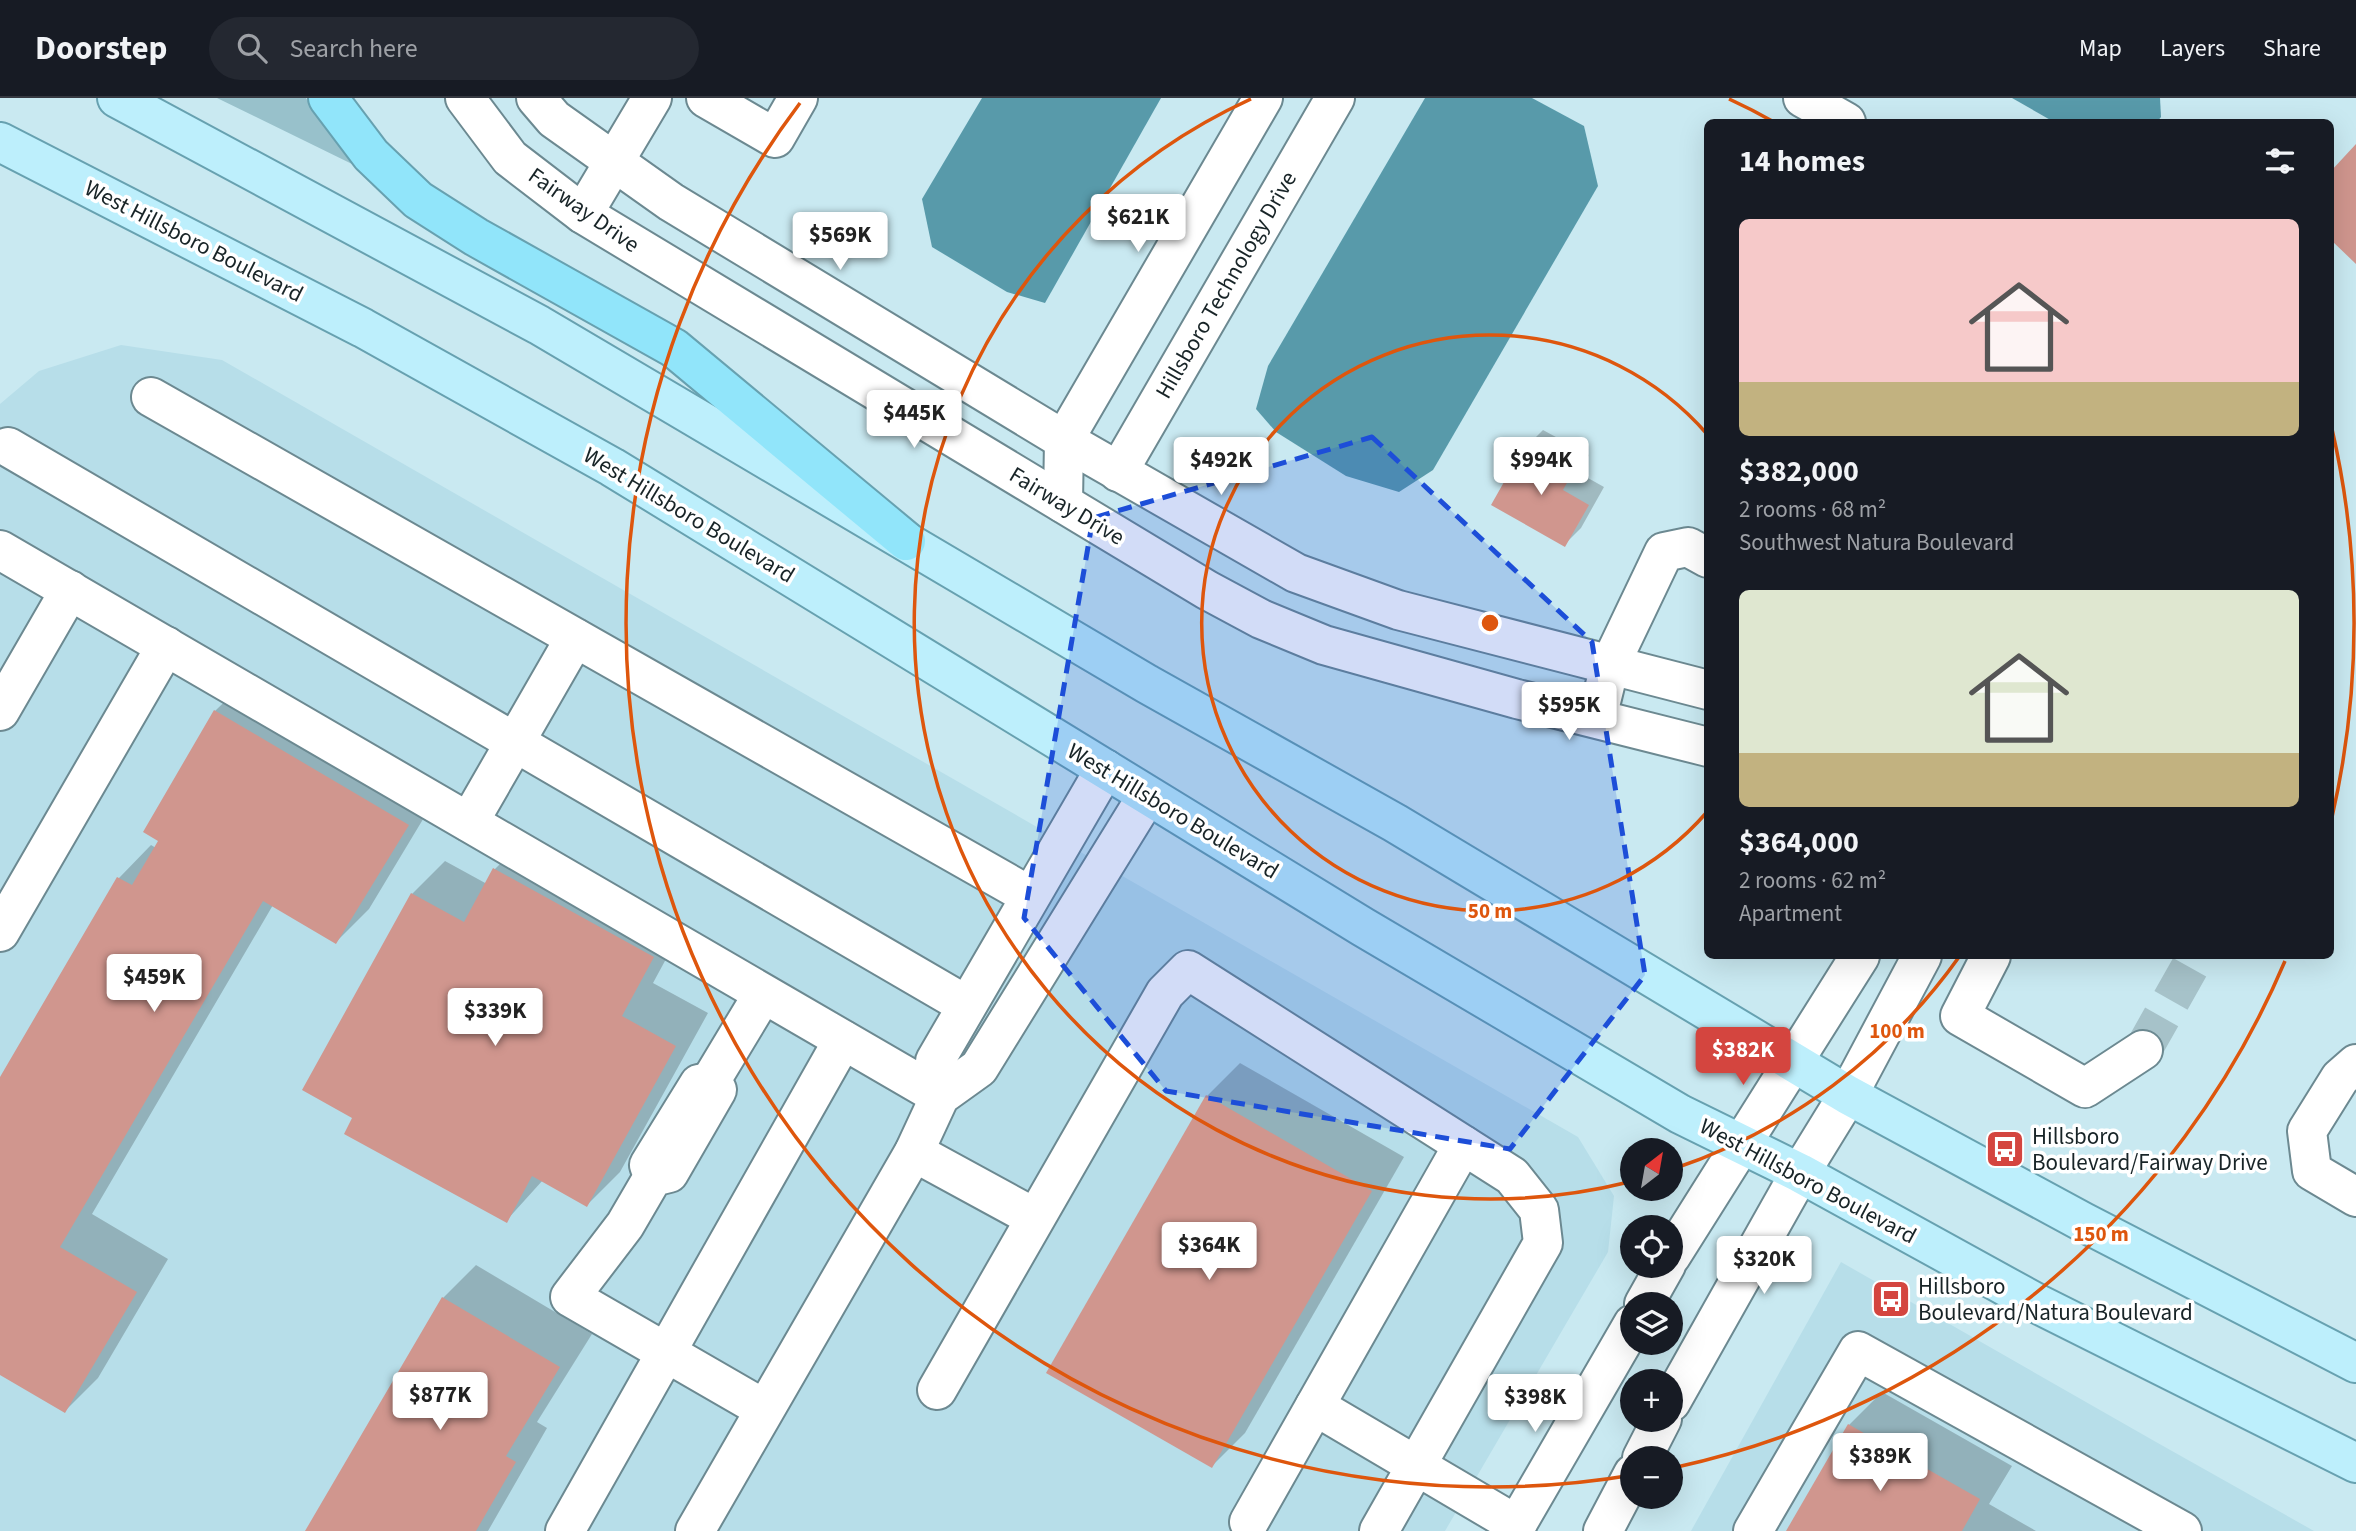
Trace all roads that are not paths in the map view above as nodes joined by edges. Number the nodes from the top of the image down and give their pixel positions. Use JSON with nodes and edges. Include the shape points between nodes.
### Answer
{"nodes":[{"id":1,"x":117,"y":98,"type":"edge"},
{"id":2,"x":328,"y":98,"type":"edge"},
{"id":3,"x":465,"y":98,"type":"edge"},
{"id":4,"x":536,"y":98,"type":"edge"},
{"id":5,"x":652,"y":98,"type":"edge"},
{"id":6,"x":706,"y":98,"type":"edge"},
{"id":7,"x":798,"y":98,"type":"edge"},
{"id":8,"x":1262,"y":98,"type":"edge"},
{"id":9,"x":1335,"y":98,"type":"edge"},
{"id":10,"x":1803,"y":98,"type":"edge"},
{"id":11,"x":1841,"y":119,"type":"edge"},
{"id":12,"x":0,"y":142,"type":"edge"},
{"id":13,"x":614,"y":163,"type":"junction"},
{"id":14,"x":583,"y":214,"type":"junction"},
{"id":15,"x":151,"y":397,"type":"dead end"},
{"id":16,"x":1064,"y":440,"type":"junction"},
{"id":17,"x":8,"y":447,"type":"dead end"},
{"id":18,"x":1118,"y":472,"type":"junction"},
{"id":19,"x":1063,"y":503,"type":"junction"},
{"id":20,"x":906,"y":541,"type":"junction"},
{"id":21,"x":0,"y":550,"type":"edge"},
{"id":22,"x":1704,"y":556,"type":"edge"},
{"id":23,"x":70,"y":590,"type":"junction"},
{"id":24,"x":575,"y":638,"type":"junction"},
{"id":25,"x":166,"y":646,"type":"junction"},
{"id":26,"x":1610,"y":665,"type":"junction"},
{"id":27,"x":1704,"y":689,"type":"edge"},
{"id":28,"x":0,"y":711,"type":"edge"},
{"id":29,"x":1597,"y":718,"type":"junction"},
{"id":30,"x":514,"y":743,"type":"junction"},
{"id":31,"x":1704,"y":746,"type":"edge"},
{"id":32,"x":1105,"y":769,"type":"junction"},
{"id":33,"x":1147,"y":796,"type":"junction"},
{"id":34,"x":469,"y":822,"type":"junction"},
{"id":35,"x":1030,"y":896,"type":"junction"},
{"id":36,"x":0,"y":932,"type":"edge"},
{"id":37,"x":1858,"y":959,"type":"edge"},
{"id":38,"x":1920,"y":959,"type":"edge"},
{"id":39,"x":1988,"y":959,"type":"edge"},
{"id":40,"x":763,"y":994,"type":"junction"},
{"id":41,"x":966,"y":1005,"type":"junction"},
{"id":42,"x":843,"y":1040,"type":"junction"},
{"id":43,"x":2143,"y":1050,"type":"tunnel mouth"},
{"id":44,"x":1796,"y":1062,"type":"junction"},
{"id":45,"x":2356,"y":1064,"type":"edge"},
{"id":46,"x":1848,"y":1095,"type":"junction"},
{"id":47,"x":940,"y":1096,"type":"junction"},
{"id":48,"x":1463,"y":1145,"type":"junction"},
{"id":49,"x":1739,"y":1145,"type":"junction"},
{"id":50,"x":914,"y":1152,"type":"junction"},
{"id":51,"x":1800,"y":1173,"type":"junction"},
{"id":52,"x":2356,"y":1197,"type":"edge"},
{"id":53,"x":1035,"y":1218,"type":"junction"},
{"id":54,"x":1683,"y":1236,"type":"edge"},
{"id":55,"x":1620,"y":1346,"type":"edge"},
{"id":56,"x":664,"y":1354,"type":"junction"},
{"id":57,"x":2356,"y":1363,"type":"edge"},
{"id":58,"x":1683,"y":1381,"type":"edge"},
{"id":59,"x":937,"y":1390,"type":"dead end"},
{"id":60,"x":1315,"y":1406,"type":"junction"},
{"id":61,"x":764,"y":1409,"type":"junction"},
{"id":62,"x":2356,"y":1463,"type":"edge"},
{"id":63,"x":1418,"y":1466,"type":"junction"},
{"id":64,"x":1620,"y":1499,"type":"edge"},
{"id":65,"x":1249,"y":1522,"type":"dead end"},
{"id":66,"x":1515,"y":1528,"type":"edge"},
{"id":67,"x":565,"y":1531,"type":"edge"},
{"id":68,"x":695,"y":1531,"type":"edge"},
{"id":69,"x":1379,"y":1531,"type":"edge"},
{"id":70,"x":1603,"y":1531,"type":"edge"},
{"id":71,"x":1753,"y":1531,"type":"edge"},
{"id":72,"x":2182,"y":1531,"type":"edge"}],
"edges":[{"from":1,"to":20,"type":"main road","via":[[539,325]]},
{"from":2,"to":20,"type":"highway","via":[[371,155],[418,200],[674,348]]},
{"from":3,"to":14,"type":"street","name":"Fairway Drive","via":[[510,158]]},
{"from":4,"to":13,"type":"street","via":[[554,119]]},
{"from":5,"to":13,"type":"street"},
{"from":6,"to":7,"type":"street","via":[[775,138]]},
{"from":8,"to":16,"type":"street"},
{"from":9,"to":18,"type":"street","name":"Hillsboro Technology Drive"},
{"from":10,"to":11,"type":"street"},
{"from":12,"to":32,"type":"main road","name":"West Hillsboro Boulevard","via":[[489,397],[612,467]]},
{"from":13,"to":14,"type":"street"},
{"from":13,"to":16,"type":"street","via":[[795,279]]},
{"from":14,"to":19,"type":"street","name":"Fairway Drive"},
{"from":15,"to":24,"type":"street"},
{"from":16,"to":18,"type":"street"},
{"from":16,"to":19,"type":"street"},
{"from":17,"to":30,"type":"street"},
{"from":18,"to":19,"type":"street"},
{"from":18,"to":26,"type":"street","via":[[1325,585],[1398,610]]},
{"from":19,"to":29,"type":"street","name":"Fairway Drive","via":[[1206,590],[1324,645]]},
{"from":20,"to":44,"type":"main road","via":[[1395,823]]},
{"from":21,"to":23,"type":"street"},
{"from":22,"to":26,"type":"street","via":[[1688,547],[1664,552]]},
{"from":23,"to":25,"type":"street"},
{"from":23,"to":28,"type":"street"},
{"from":24,"to":30,"type":"street"},
{"from":24,"to":35,"type":"street"},
{"from":25,"to":34,"type":"street"},
{"from":25,"to":36,"type":"street"},
{"from":26,"to":27,"type":"street"},
{"from":26,"to":29,"type":"street"},
{"from":29,"to":31,"type":"street","name":"Fairway Drive"},
{"from":30,"to":34,"type":"street"},
{"from":30,"to":41,"type":"street"},
{"from":32,"to":33,"type":"main road","name":"West Hillsboro Boulevard"},
{"from":32,"to":35,"type":"street"},
{"from":33,"to":47,"type":"street","via":[[979,1068]]},
{"from":33,"to":49,"type":"main road","name":"West Hillsboro Boulevard","via":[[1485,1000]]},
{"from":34,"to":40,"type":"street"},
{"from":35,"to":41,"type":"street"},
{"from":37,"to":44,"type":"street"},
{"from":38,"to":46,"type":"street"},
{"from":39,"to":43,"type":"street","via":[[1959,1016],[2085,1088]]},
{"from":40,"to":42,"type":"street"},
{"from":40,"to":56,"type":"street","via":[[710,1082],[717,1090],[669,1173],[653,1177],[625,1226],[570,1297]]},
{"from":41,"to":47,"type":"street","via":[[935,1061]]},
{"from":42,"to":47,"type":"street"},
{"from":42,"to":56,"type":"street"},
{"from":44,"to":46,"type":"main road"},
{"from":44,"to":49,"type":"street"},
{"from":45,"to":52,"type":"street","via":[[2340,1078],[2306,1131],[2312,1171]]},
{"from":46,"to":51,"type":"street"},
{"from":46,"to":57,"type":"main road"},
{"from":47,"to":50,"type":"street"},
{"from":48,"to":53,"type":"street","via":[[1188,970],[1165,993]]},
{"from":48,"to":60,"type":"street"},
{"from":48,"to":63,"type":"street","via":[[1512,1176],[1539,1210],[1543,1243]]},
{"from":49,"to":51,"type":"main road","name":"West Hillsboro Boulevard"},
{"from":49,"to":54,"type":"street"},
{"from":50,"to":53,"type":"street"},
{"from":50,"to":61,"type":"street"},
{"from":51,"to":58,"type":"street"},
{"from":51,"to":62,"type":"main road","name":"West Hillsboro Boulevard","via":[[2038,1304]]},
{"from":53,"to":59,"type":"street"},
{"from":55,"to":66,"type":"street"},
{"from":56,"to":61,"type":"street"},
{"from":56,"to":67,"type":"street"},
{"from":60,"to":63,"type":"street"},
{"from":60,"to":65,"type":"street"},
{"from":61,"to":68,"type":"street"},
{"from":63,"to":66,"type":"street"},
{"from":63,"to":69,"type":"street"},
{"from":64,"to":70,"type":"street"},
{"from":71,"to":72,"type":"street","via":[[1858,1351]]}]}
